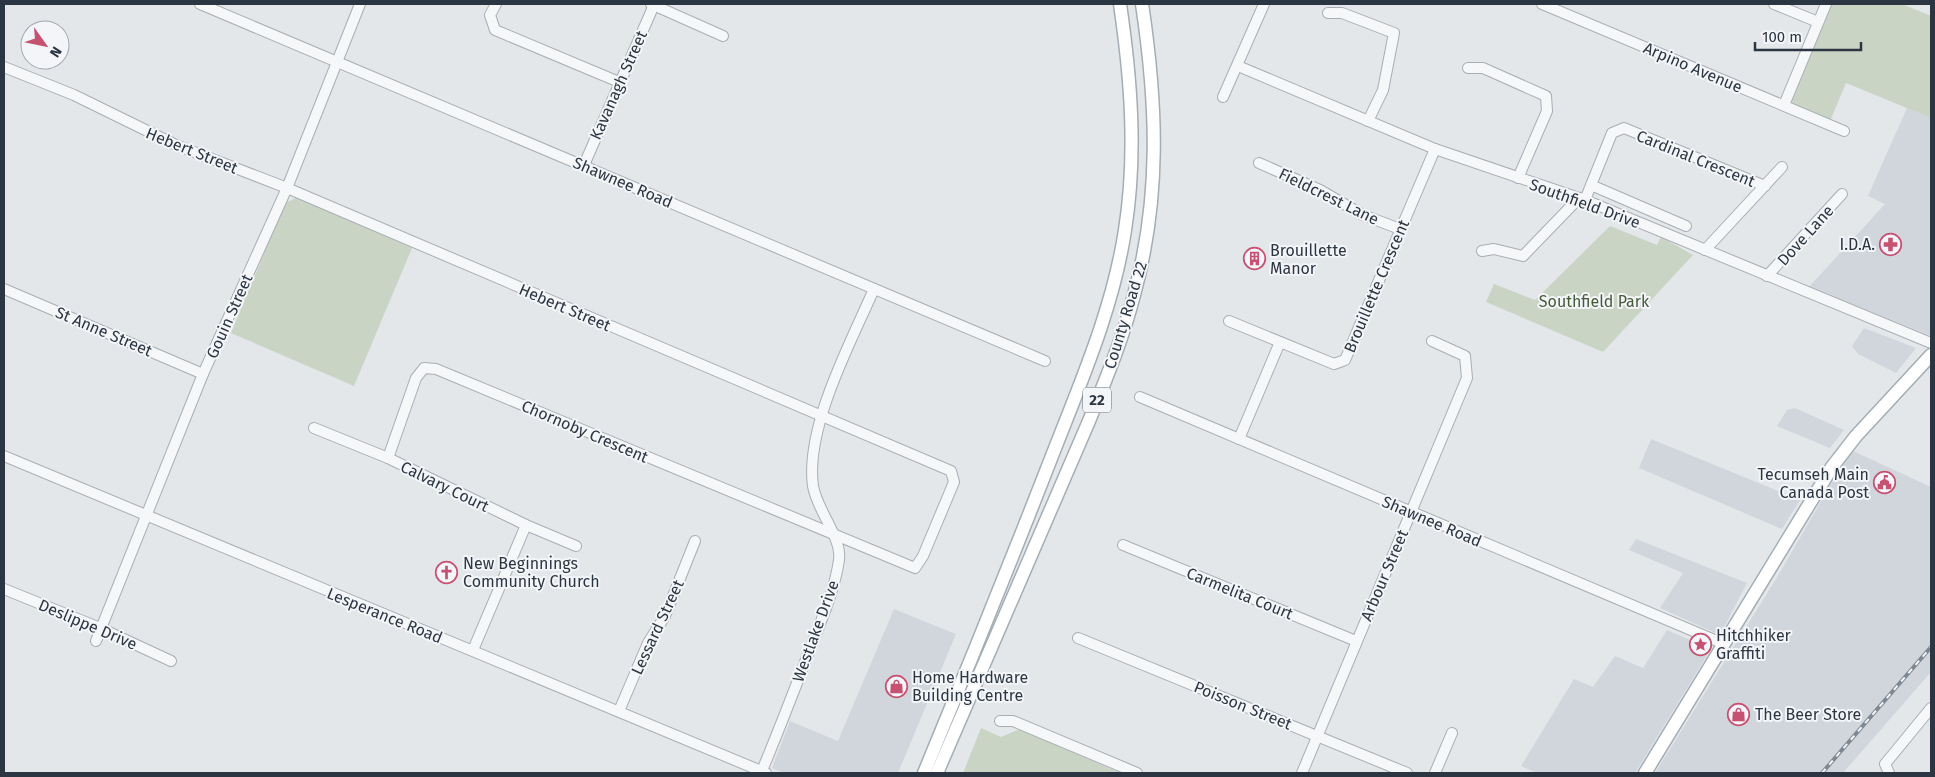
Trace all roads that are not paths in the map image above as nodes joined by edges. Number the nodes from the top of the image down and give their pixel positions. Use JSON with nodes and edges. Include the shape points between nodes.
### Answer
{"nodes":[{"id":1,"x":200,"y":4,"type":"edge"},
{"id":2,"x":360,"y":4,"type":"edge"},
{"id":3,"x":496,"y":4,"type":"edge"},
{"id":4,"x":652,"y":4,"type":"edge"},
{"id":5,"x":1120,"y":4,"type":"edge"},
{"id":6,"x":1142,"y":4,"type":"edge"},
{"id":7,"x":1264,"y":4,"type":"edge"},
{"id":8,"x":1542,"y":4,"type":"edge"},
{"id":9,"x":1774,"y":4,"type":"edge"},
{"id":10,"x":1826,"y":4,"type":"edge"},
{"id":11,"x":1328,"y":13,"type":"dead end"},
{"id":12,"x":1818,"y":22,"type":"junction"},
{"id":13,"x":723,"y":36,"type":"dead end"},
{"id":14,"x":336,"y":61,"type":"junction"},
{"id":15,"x":1238,"y":66,"type":"junction"},
{"id":16,"x":4,"y":67,"type":"edge"},
{"id":17,"x":1468,"y":68,"type":"dead end"},
{"id":18,"x":619,"y":82,"type":"junction"},
{"id":19,"x":1223,"y":97,"type":"dead end"},
{"id":20,"x":1784,"y":105,"type":"junction"},
{"id":21,"x":1368,"y":121,"type":"junction"},
{"id":22,"x":1844,"y":131,"type":"dead end"},
{"id":23,"x":1435,"y":149,"type":"junction"},
{"id":24,"x":1259,"y":163,"type":"dead end"},
{"id":25,"x":584,"y":165,"type":"junction"},
{"id":26,"x":1782,"y":167,"type":"dead end"},
{"id":27,"x":1518,"y":178,"type":"junction"},
{"id":28,"x":1592,"y":185,"type":"junction"},
{"id":29,"x":1765,"y":186,"type":"junction"},
{"id":30,"x":287,"y":188,"type":"junction"},
{"id":31,"x":1842,"y":194,"type":"dead end"},
{"id":32,"x":1582,"y":199,"type":"junction"},
{"id":33,"x":1686,"y":226,"type":"dead end"},
{"id":34,"x":1400,"y":230,"type":"junction"},
{"id":35,"x":1705,"y":250,"type":"junction"},
{"id":36,"x":1482,"y":251,"type":"dead end"},
{"id":37,"x":1767,"y":276,"type":"junction"},
{"id":38,"x":4,"y":289,"type":"edge"},
{"id":39,"x":874,"y":289,"type":"junction"},
{"id":40,"x":1229,"y":321,"type":"dead end"},
{"id":41,"x":1432,"y":341,"type":"dead end"},
{"id":42,"x":1280,"y":342,"type":"junction"},
{"id":43,"x":1931,"y":344,"type":"edge"},
{"id":44,"x":1931,"y":355,"type":"edge"},
{"id":45,"x":1046,"y":361,"type":"dead end"},
{"id":46,"x":203,"y":374,"type":"junction"},
{"id":47,"x":1140,"y":397,"type":"dead end"},
{"id":48,"x":821,"y":416,"type":"junction"},
{"id":49,"x":314,"y":428,"type":"dead end"},
{"id":50,"x":1239,"y":439,"type":"junction"},
{"id":51,"x":4,"y":456,"type":"edge"},
{"id":52,"x":388,"y":458,"type":"junction"},
{"id":53,"x":1411,"y":512,"type":"junction"},
{"id":54,"x":146,"y":516,"type":"junction"},
{"id":55,"x":526,"y":525,"type":"junction"},
{"id":56,"x":835,"y":536,"type":"junction"},
{"id":57,"x":695,"y":541,"type":"dead end"},
{"id":58,"x":1123,"y":545,"type":"dead end"},
{"id":59,"x":576,"y":546,"type":"dead end"},
{"id":60,"x":4,"y":589,"type":"edge"},
{"id":61,"x":100,"y":628,"type":"junction"},
{"id":62,"x":1078,"y":638,"type":"dead end"},
{"id":63,"x":96,"y":641,"type":"dead end"},
{"id":64,"x":1356,"y":642,"type":"junction"},
{"id":65,"x":1724,"y":644,"type":"junction"},
{"id":66,"x":473,"y":650,"type":"junction"},
{"id":67,"x":171,"y":661,"type":"dead end"},
{"id":68,"x":1931,"y":708,"type":"edge"},
{"id":69,"x":619,"y":712,"type":"junction"},
{"id":70,"x":1000,"y":721,"type":"dead end"},
{"id":71,"x":1452,"y":733,"type":"dead end"},
{"id":72,"x":1317,"y":736,"type":"junction"},
{"id":73,"x":763,"y":773,"type":"edge"},
{"id":74,"x":924,"y":773,"type":"edge"},
{"id":75,"x":937,"y":773,"type":"edge"},
{"id":76,"x":1137,"y":773,"type":"edge"},
{"id":77,"x":1302,"y":773,"type":"edge"},
{"id":78,"x":1407,"y":773,"type":"edge"},
{"id":79,"x":1435,"y":773,"type":"edge"},
{"id":80,"x":1645,"y":773,"type":"edge"},
{"id":81,"x":1889,"y":773,"type":"edge"}],
"edges":[{"from":1,"to":14,"type":"street","name":"Shawnee Road"},
{"from":2,"to":14,"type":"street","name":"Gouin Street"},
{"from":3,"to":18,"type":"street","via":[[490,15],[494,30]]},
{"from":4,"to":13,"type":"street"},
{"from":4,"to":18,"type":"street","name":"Kavanagh Street"},
{"from":5,"to":74,"type":"main road","name":"County Road 22","number":"22","via":[[1132,140],[1125,231],[1114,284],[1081,383]]},
{"from":6,"to":75,"type":"main road","name":"County Road 22","number":"22","via":[[1152,71],[1154,153],[1148,222],[1134,295],[1089,421]]},
{"from":7,"to":15,"type":"street"},
{"from":8,"to":20,"type":"street","name":"Arpino Avenue"},
{"from":9,"to":12,"type":"street"},
{"from":10,"to":12,"type":"street"},
{"from":11,"to":21,"type":"street","via":[[1342,13],[1394,34],[1383,90]]},
{"from":12,"to":20,"type":"street"},
{"from":14,"to":25,"type":"street","name":"Shawnee Road"},
{"from":14,"to":30,"type":"street","name":"Gouin Street"},
{"from":15,"to":19,"type":"street"},
{"from":15,"to":21,"type":"street","name":"Southfield Drive"},
{"from":16,"to":30,"type":"street","name":"Hebert Street","via":[[74,95],[176,145]]},
{"from":17,"to":27,"type":"street","via":[[1483,68],[1546,96],[1547,110]]},
{"from":18,"to":25,"type":"street","name":"Kavanagh Street"},
{"from":20,"to":22,"type":"street","name":"Arpino Avenue"},
{"from":21,"to":23,"type":"street","name":"Southfield Drive"},
{"from":23,"to":27,"type":"street","name":"Southfield Drive"},
{"from":23,"to":34,"type":"street","name":"Brouillette Crescent"},
{"from":24,"to":34,"type":"street","name":"Fieldcrest Lane"},
{"from":25,"to":39,"type":"street","name":"Shawnee Road"},
{"from":26,"to":29,"type":"street"},
{"from":27,"to":32,"type":"street","name":"Southfield Drive"},
{"from":28,"to":29,"type":"street","name":"Cardinal Crescent","via":[[1612,133],[1624,128]]},
{"from":28,"to":32,"type":"street","name":"Cardinal Crescent"},
{"from":28,"to":33,"type":"street"},
{"from":29,"to":35,"type":"street"},
{"from":30,"to":46,"type":"street","name":"Gouin Street"},
{"from":30,"to":48,"type":"street","name":"Hebert Street"},
{"from":31,"to":37,"type":"street","name":"Dove Lane"},
{"from":32,"to":35,"type":"street","name":"Southfield Drive"},
{"from":32,"to":36,"type":"street","via":[[1523,256],[1494,249]]},
{"from":34,"to":42,"type":"street","name":"Brouillette Crescent","via":[[1345,360],[1334,364]]},
{"from":35,"to":37,"type":"street","name":"Southfield Drive"},
{"from":37,"to":43,"type":"street","name":"Southfield Drive"},
{"from":38,"to":46,"type":"street","name":"St Anne Street"},
{"from":39,"to":45,"type":"street","name":"Shawnee Road"},
{"from":39,"to":48,"type":"street","name":"Westlake Drive","via":[[827,395]]},
{"from":40,"to":42,"type":"street","name":"Brouillette Crescent"},
{"from":41,"to":53,"type":"street","name":"Arbour Street","via":[[1465,356],[1467,378]]},
{"from":42,"to":50,"type":"street"},
{"from":44,"to":65,"type":"main road","via":[[1856,436],[1832,467]]},
{"from":46,"to":54,"type":"street","name":"Gouin Street"},
{"from":47,"to":50,"type":"street","name":"Shawnee Road"},
{"from":48,"to":56,"type":"street","name":"Westlake Drive","via":[[813,461],[813,485],[819,508]]},
{"from":48,"to":56,"type":"street","name":"Hebert Street","via":[[951,471],[954,482],[923,556],[914,568]]},
{"from":49,"to":52,"type":"street","name":"Calvary Court"},
{"from":50,"to":53,"type":"street","name":"Shawnee Road"},
{"from":51,"to":54,"type":"street","name":"Lesperance Road"},
{"from":52,"to":55,"type":"street","name":"Calvary Court"},
{"from":52,"to":56,"type":"street","name":"Chornoby Crescent","via":[[416,378],[424,368],[436,368]]},
{"from":53,"to":64,"type":"street","name":"Arbour Street"},
{"from":53,"to":65,"type":"street","name":"Shawnee Road"},
{"from":54,"to":61,"type":"street","name":"Gouin Street"},
{"from":54,"to":66,"type":"street","name":"Lesperance Road"},
{"from":55,"to":59,"type":"street","name":"Calvary Court"},
{"from":55,"to":66,"type":"street"},
{"from":56,"to":73,"type":"street","name":"Westlake Drive","via":[[839,558],[832,593]]},
{"from":57,"to":69,"type":"street","name":"Lessard Street","via":[[665,616],[648,643]]},
{"from":58,"to":64,"type":"street","name":"Carmelita Court"},
{"from":60,"to":61,"type":"street","name":"Deslippe Drive"},
{"from":61,"to":63,"type":"street","name":"Gouin Street"},
{"from":61,"to":67,"type":"street","name":"Deslippe Drive"},
{"from":62,"to":72,"type":"street","name":"Poisson Street"},
{"from":64,"to":72,"type":"street","name":"Arbour Street"},
{"from":65,"to":80,"type":"main road"},
{"from":66,"to":69,"type":"street","name":"Lesperance Road"},
{"from":68,"to":81,"type":"street","via":[[1885,764]]},
{"from":69,"to":73,"type":"street","name":"Lesperance Road"},
{"from":70,"to":76,"type":"street","via":[[1013,721]]},
{"from":71,"to":79,"type":"street"},
{"from":72,"to":77,"type":"street","name":"Arbour Street"},
{"from":72,"to":78,"type":"street","name":"Poisson Street"}]}
